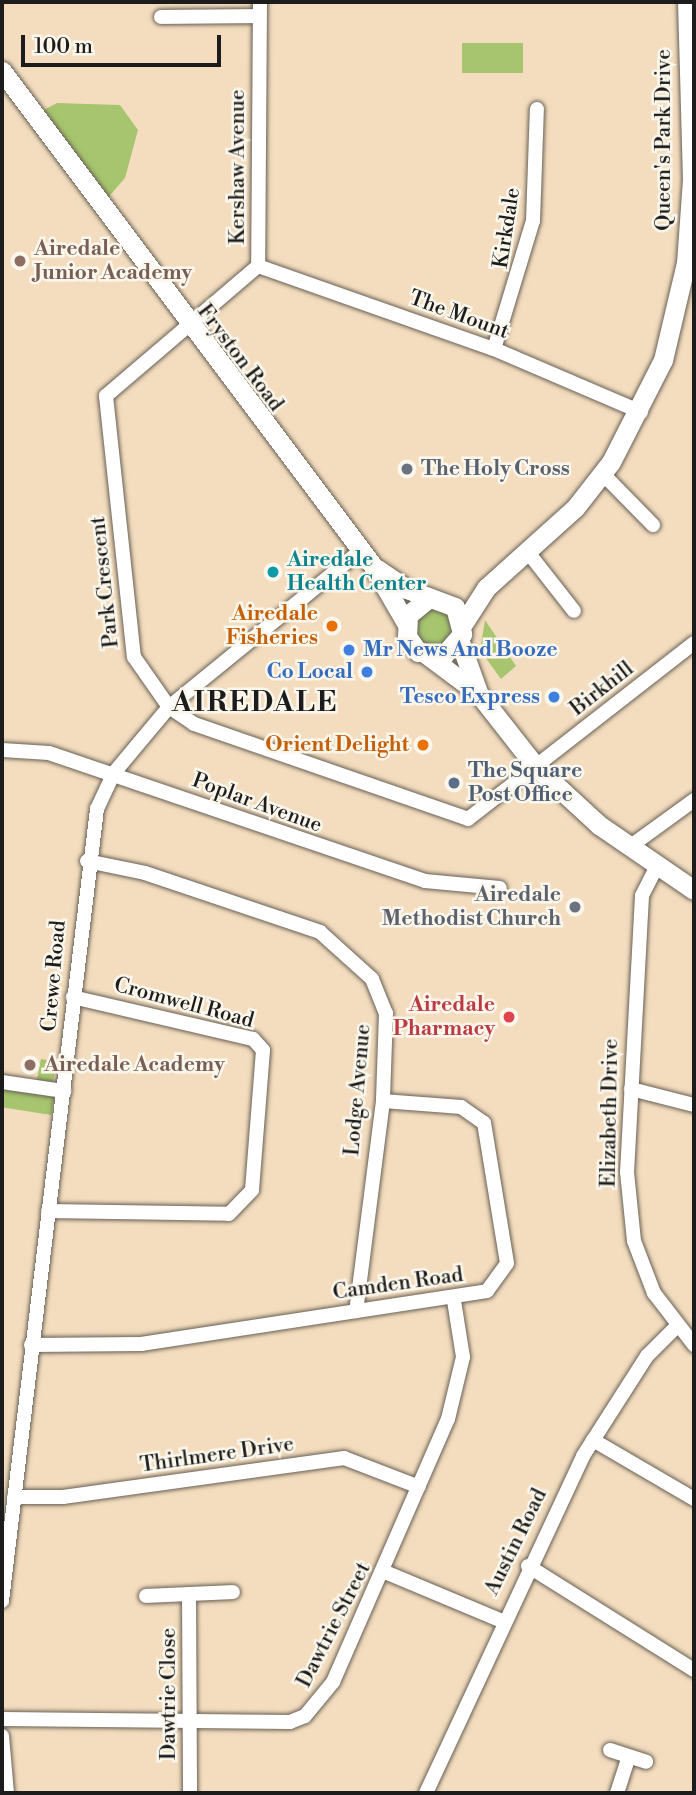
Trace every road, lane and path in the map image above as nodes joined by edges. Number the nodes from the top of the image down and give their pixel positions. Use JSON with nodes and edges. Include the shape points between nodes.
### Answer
{"nodes":[{"id":1,"x":687,"y":2,"type":"edge"},
{"id":2,"x":259,"y":9,"type":"edge"},
{"id":3,"x":162,"y":18,"type":"dead end"},
{"id":4,"x":2,"y":71,"type":"edge"},
{"id":5,"x":537,"y":109,"type":"dead end"},
{"id":6,"x":693,"y":180,"type":"edge"},
{"id":7,"x":258,"y":266,"type":"junction"},
{"id":8,"x":188,"y":327,"type":"junction"},
{"id":9,"x":494,"y":349,"type":"junction"},
{"id":10,"x":641,"y":412,"type":"junction"},
{"id":11,"x":602,"y":473,"type":"junction"},
{"id":12,"x":653,"y":525,"type":"dead end"},
{"id":13,"x":360,"y":551,"type":"junction"},
{"id":14,"x":527,"y":551,"type":"junction"},
{"id":15,"x":373,"y":566,"type":"junction"},
{"id":16,"x":486,"y":588,"type":"junction"},
{"id":17,"x":438,"y":600,"type":"junction"},
{"id":18,"x":573,"y":611,"type":"dead end"},
{"id":19,"x":405,"y":623,"type":"junction"},
{"id":20,"x":461,"y":633,"type":"junction"},
{"id":21,"x":694,"y":643,"type":"edge"},
{"id":22,"x":427,"y":655,"type":"junction"},
{"id":23,"x":478,"y":694,"type":"junction"},
{"id":24,"x":169,"y":707,"type":"junction"},
{"id":25,"x":2,"y":750,"type":"edge"},
{"id":26,"x":536,"y":767,"type":"junction"},
{"id":27,"x":113,"y":774,"type":"junction"},
{"id":28,"x":694,"y":800,"type":"edge"},
{"id":29,"x":628,"y":848,"type":"junction"},
{"id":30,"x":87,"y":861,"type":"junction"},
{"id":31,"x":656,"y":868,"type":"junction"},
{"id":32,"x":499,"y":888,"type":"dead end"},
{"id":33,"x":694,"y":890,"type":"edge"},
{"id":34,"x":73,"y":997,"type":"junction"},
{"id":35,"x":2,"y":1082,"type":"edge"},
{"id":36,"x":631,"y":1088,"type":"junction"},
{"id":37,"x":64,"y":1091,"type":"junction"},
{"id":38,"x":383,"y":1101,"type":"junction"},
{"id":39,"x":694,"y":1105,"type":"edge"},
{"id":40,"x":48,"y":1211,"type":"junction"},
{"id":41,"x":454,"y":1301,"type":"junction"},
{"id":42,"x":356,"y":1311,"type":"junction"},
{"id":43,"x":675,"y":1328,"type":"junction"},
{"id":44,"x":31,"y":1345,"type":"junction"},
{"id":45,"x":694,"y":1345,"type":"edge"},
{"id":46,"x":593,"y":1440,"type":"junction"},
{"id":47,"x":419,"y":1488,"type":"junction"},
{"id":48,"x":14,"y":1497,"type":"junction"},
{"id":49,"x":694,"y":1499,"type":"edge"},
{"id":50,"x":527,"y":1566,"type":"junction"},
{"id":51,"x":385,"y":1572,"type":"junction"},
{"id":52,"x":233,"y":1592,"type":"dead end"},
{"id":53,"x":189,"y":1594,"type":"junction"},
{"id":54,"x":146,"y":1596,"type":"dead end"},
{"id":55,"x":2,"y":1601,"type":"edge"},
{"id":56,"x":502,"y":1622,"type":"junction"},
{"id":57,"x":694,"y":1670,"type":"edge"},
{"id":58,"x":2,"y":1719,"type":"edge"},
{"id":59,"x":192,"y":1722,"type":"junction"},
{"id":60,"x":2,"y":1736,"type":"edge"},
{"id":61,"x":610,"y":1750,"type":"dead end"},
{"id":62,"x":629,"y":1757,"type":"junction"},
{"id":63,"x":646,"y":1762,"type":"dead end"},
{"id":64,"x":7,"y":1793,"type":"edge"},
{"id":65,"x":190,"y":1793,"type":"edge"},
{"id":66,"x":426,"y":1793,"type":"edge"},
{"id":67,"x":617,"y":1793,"type":"edge"}],
"edges":[{"from":1,"to":6,"type":"street","name":"Queen's Park Drive"},
{"from":2,"to":3,"type":"street","name":"Kershaw Avenue"},
{"from":2,"to":7,"type":"street","name":"Kershaw Avenue"},
{"from":4,"to":8,"type":"street","name":"Fryston Road"},
{"from":5,"to":9,"type":"street","name":"Kirkdale","via":[[533,221]]},
{"from":6,"to":10,"type":"street","name":"Queen's Park Drive","via":[[673,331]]},
{"from":7,"to":8,"type":"street","name":"Kershaw Avenue"},
{"from":7,"to":9,"type":"street","name":"The Mount"},
{"from":8,"to":13,"type":"street","name":"Fryston Road"},
{"from":8,"to":24,"type":"street","name":"Park Crescent","via":[[106,396],[134,657]]},
{"from":9,"to":10,"type":"street","name":"The Mount"},
{"from":10,"to":11,"type":"street","name":"Queen's Park Drive"},
{"from":11,"to":12,"type":"street"},
{"from":11,"to":14,"type":"street","name":"Queen's Park Drive"},
{"from":13,"to":15,"type":"street","name":"Fryston Road"},
{"from":13,"to":24,"type":"street","name":"Crewe Road"},
{"from":14,"to":16,"type":"street","name":"Queen's Park Drive"},
{"from":14,"to":18,"type":"street"},
{"from":15,"to":17,"type":"street","name":"Fryston Road"},
{"from":15,"to":19,"type":"street","name":"Fryston Road"},
{"from":16,"to":17,"type":"street","name":"Queen's Park Drive"},
{"from":16,"to":20,"type":"street","name":"Queen's Park Drive"},
{"from":17,"to":19,"type":"street","via":[[414,607]]},
{"from":17,"to":20,"type":"street","name":"Fryston Road"},
{"from":19,"to":22,"type":"street","name":"Fryston Road","via":[[411,645]]},
{"from":20,"to":22,"type":"street","via":[[444,654]]},
{"from":20,"to":23,"type":"street","name":"Fryston Road"},
{"from":21,"to":26,"type":"street","name":"Birkhill"},
{"from":22,"to":23,"type":"street","name":"Fryston Road"},
{"from":23,"to":26,"type":"street","name":"Fryston Road"},
{"from":24,"to":26,"type":"street","name":"Park Crescent","via":[[194,724],[468,819]]},
{"from":24,"to":27,"type":"street","name":"Crewe Road"},
{"from":25,"to":27,"type":"street","name":"Poplar Avenue","via":[[49,753]]},
{"from":26,"to":29,"type":"street","name":"Fryston Road"},
{"from":27,"to":30,"type":"street","name":"Crewe Road","via":[[97,809]]},
{"from":27,"to":32,"type":"street","name":"Poplar Avenue","via":[[425,881]]},
{"from":28,"to":29,"type":"street"},
{"from":29,"to":31,"type":"street","name":"Fryston Road"},
{"from":30,"to":34,"type":"street","name":"Crewe Road"},
{"from":30,"to":38,"type":"street","name":"Lodge Avenue","via":[[145,873],[320,932],[349,953],[372,979],[386,1013]]},
{"from":31,"to":33,"type":"street","name":"Fryston Road"},
{"from":31,"to":36,"type":"street","name":"Elizabeth Drive","via":[[642,896]]},
{"from":34,"to":37,"type":"street","name":"Crewe Road"},
{"from":34,"to":40,"type":"street","name":"Cromwell Road","via":[[253,1039],[263,1050],[266,1067],[252,1190],[229,1214]]},
{"from":35,"to":37,"type":"street"},
{"from":36,"to":39,"type":"street"},
{"from":36,"to":43,"type":"street","name":"Elizabeth Drive","via":[[626,1172],[634,1241]]},
{"from":37,"to":40,"type":"street","name":"Crewe Road"},
{"from":38,"to":41,"type":"street","name":"Camden Road","via":[[461,1107],[484,1123],[507,1263],[487,1291]]},
{"from":38,"to":42,"type":"street","name":"Lodge Avenue"},
{"from":40,"to":44,"type":"street","name":"Crewe Road"},
{"from":41,"to":42,"type":"street","name":"Camden Road"},
{"from":41,"to":47,"type":"street","name":"Dawtrie Street","via":[[463,1357],[459,1385]]},
{"from":42,"to":44,"type":"street","name":"Camden Road","via":[[141,1344]]},
{"from":43,"to":45,"type":"street","name":"Elizabeth Drive"},
{"from":43,"to":46,"type":"street","name":"Austin Road","via":[[647,1356]]},
{"from":44,"to":48,"type":"street","name":"Crewe Road"},
{"from":46,"to":49,"type":"street"},
{"from":46,"to":50,"type":"street","name":"Austin Road"},
{"from":47,"to":48,"type":"street","name":"Thirlmere Drive","via":[[344,1458],[63,1497]]},
{"from":47,"to":51,"type":"street","name":"Dawtrie Street"},
{"from":48,"to":55,"type":"street","name":"Crewe Road"},
{"from":50,"to":56,"type":"street","name":"Austin Road"},
{"from":50,"to":57,"type":"street"},
{"from":51,"to":56,"type":"street"},
{"from":51,"to":59,"type":"street","name":"Dawtrie Street","via":[[333,1682],[305,1716]]},
{"from":52,"to":53,"type":"street"},
{"from":53,"to":54,"type":"street"},
{"from":53,"to":59,"type":"street","name":"Dawtrie Close"},
{"from":56,"to":66,"type":"street","name":"Austin Road"},
{"from":58,"to":59,"type":"street","name":"Dawtrie Street"},
{"from":59,"to":65,"type":"street","name":"Dawtrie Close"},
{"from":60,"to":64,"type":"street"},
{"from":61,"to":62,"type":"street"},
{"from":62,"to":63,"type":"street"},
{"from":62,"to":67,"type":"street"}]}
